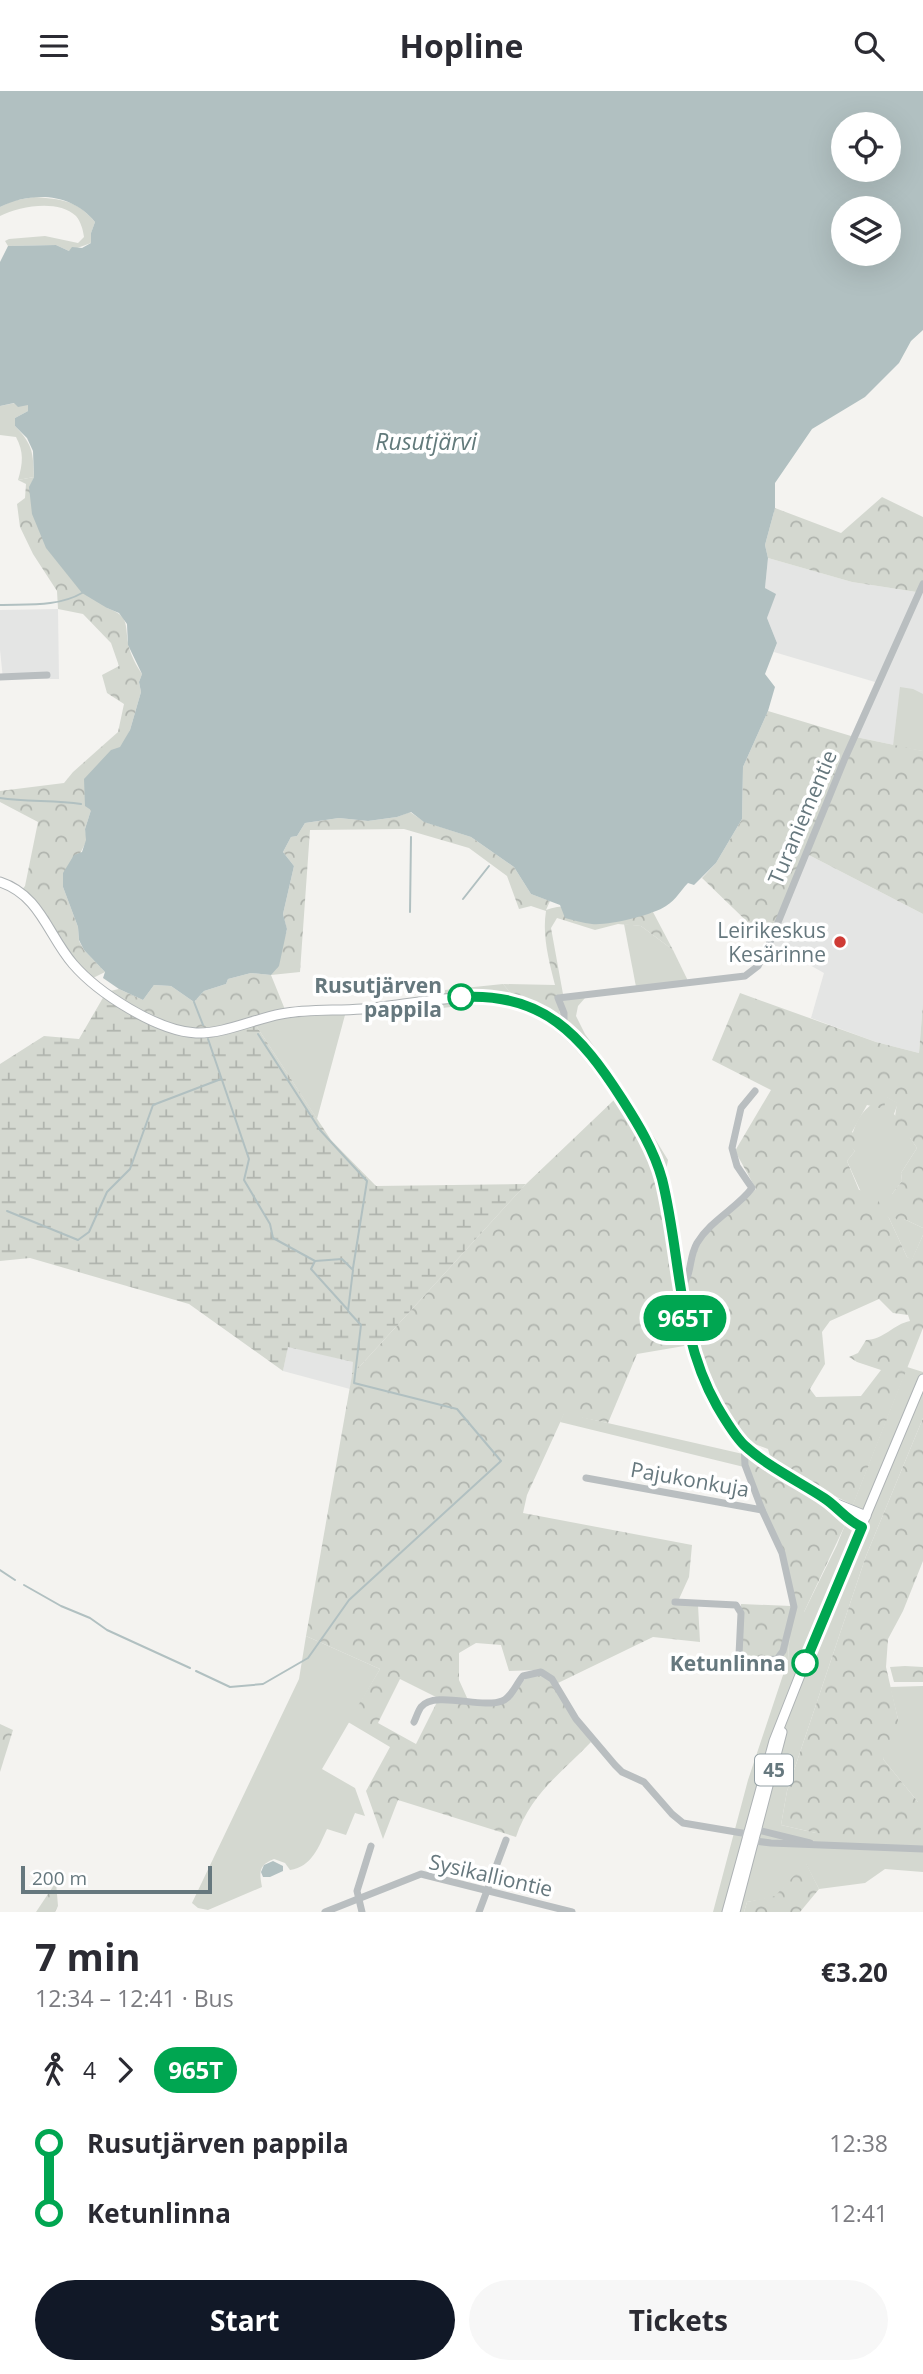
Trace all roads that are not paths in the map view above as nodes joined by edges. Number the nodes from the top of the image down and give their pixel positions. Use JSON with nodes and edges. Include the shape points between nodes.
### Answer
{"nodes":[{"id":1,"x":923,"y":584,"type":"edge"},
{"id":2,"x":47,"y":675,"type":"dead end"},
{"id":3,"x":0,"y":677,"type":"edge"},
{"id":4,"x":0,"y":882,"type":"edge"},
{"id":5,"x":565,"y":1026,"type":"junction"},
{"id":6,"x":755,"y":1091,"type":"dead end"},
{"id":7,"x":681,"y":1288,"type":"junction"},
{"id":8,"x":923,"y":1379,"type":"edge"},
{"id":9,"x":744,"y":1444,"type":"junction"},
{"id":10,"x":586,"y":1478,"type":"dead end"},
{"id":11,"x":827,"y":1500,"type":"junction"},
{"id":12,"x":762,"y":1510,"type":"junction"},
{"id":13,"x":866,"y":1516,"type":"junction"},
{"id":14,"x":862,"y":1527,"type":"junction"},
{"id":15,"x":675,"y":1602,"type":"dead end"},
{"id":16,"x":787,"y":1710,"type":"junction"},
{"id":17,"x":414,"y":1722,"type":"dead end"},
{"id":18,"x":758,"y":1830,"type":"junction"},
{"id":19,"x":752,"y":1837,"type":"junction"},
{"id":20,"x":506,"y":1840,"type":"dead end"},
{"id":21,"x":810,"y":1843,"type":"junction"},
{"id":22,"x":371,"y":1846,"type":"dead end"},
{"id":23,"x":923,"y":1849,"type":"edge"},
{"id":24,"x":487,"y":1889,"type":"junction"},
{"id":25,"x":358,"y":1899,"type":"junction"},
{"id":26,"x":325,"y":1912,"type":"edge"},
{"id":27,"x":362,"y":1912,"type":"edge"},
{"id":28,"x":479,"y":1912,"type":"edge"},
{"id":29,"x":572,"y":1912,"type":"edge"},
{"id":30,"x":727,"y":1912,"type":"edge"},
{"id":31,"x":735,"y":1912,"type":"edge"}],
"edges":[{"from":1,"to":5,"type":"street","name":"Turaniementie","via":[[758,966],[744,977],[558,998]]},
{"from":2,"to":3,"type":"street"},
{"from":4,"to":5,"type":"main road","via":[[33,902],[73,964],[110,997],[180,1031],[213,1032],[291,1012],[477,996],[520,1003]]},
{"from":5,"to":7,"type":"main road","via":[[615,1088],[652,1150],[671,1222]]},
{"from":6,"to":7,"type":"street","via":[[741,1108],[732,1148],[737,1166],[752,1188],[698,1242],[690,1258],[689,1277]]},
{"from":7,"to":9,"type":"main road","via":[[696,1361],[717,1407]]},
{"from":8,"to":13,"type":"main road","number":"45"},
{"from":9,"to":11,"type":"main road"},
{"from":9,"to":12,"type":"street","name":"Pajukonkuja","via":[[745,1465]]},
{"from":10,"to":12,"type":"street","name":"Pajukonkuja"},
{"from":11,"to":13,"type":"main road"},
{"from":11,"to":14,"type":"main road"},
{"from":12,"to":15,"type":"street","via":[[782,1553],[794,1607],[783,1651],[776,1659],[741,1661],[741,1613],[736,1605]]},
{"from":13,"to":14,"type":"main road","number":"45"},
{"from":14,"to":16,"type":"main road","number":"45"},
{"from":16,"to":18,"type":"main road","number":"45"},
{"from":16,"to":19,"type":"main road","number":"45","via":[[774,1741]]},
{"from":17,"to":19,"type":"street","via":[[427,1702],[500,1702],[510,1696],[523,1676],[541,1672],[552,1679],[576,1719],[615,1765],[644,1782],[677,1820]]},
{"from":18,"to":19,"type":"main road","number":"45"},
{"from":18,"to":21,"type":"street"},
{"from":19,"to":21,"type":"street"},
{"from":19,"to":30,"type":"main road","number":"45"},
{"from":19,"to":31,"type":"main road","number":"45"},
{"from":20,"to":24,"type":"street"},
{"from":21,"to":23,"type":"street"},
{"from":22,"to":25,"type":"street"},
{"from":24,"to":25,"type":"street","name":"Sysikalliontie","via":[[421,1874]]},
{"from":24,"to":28,"type":"street"},
{"from":24,"to":29,"type":"street","name":"Sysikalliontie"},
{"from":25,"to":26,"type":"street","name":"Sysikalliontie"},
{"from":25,"to":27,"type":"street"}]}
